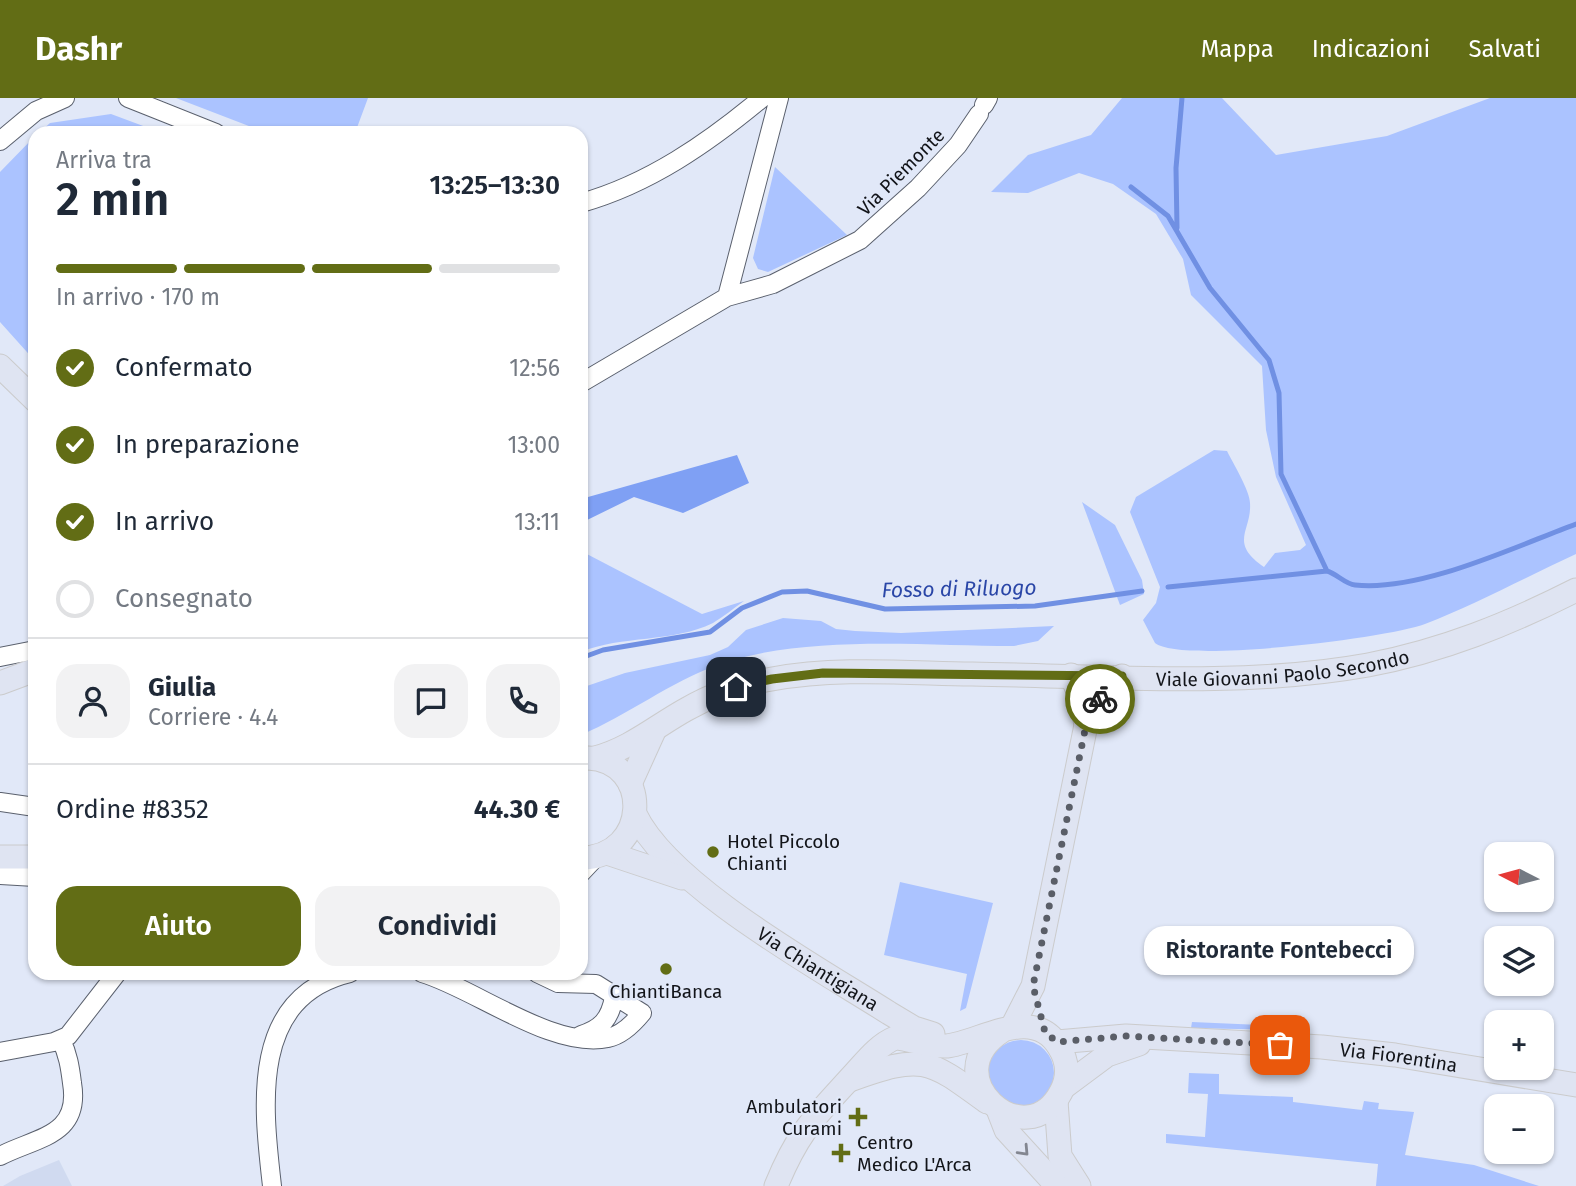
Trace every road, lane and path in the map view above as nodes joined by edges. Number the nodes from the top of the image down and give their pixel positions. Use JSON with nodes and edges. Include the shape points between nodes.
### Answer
{"nodes":[{"id":1,"x":65,"y":98,"type":"edge"},
{"id":2,"x":128,"y":98,"type":"edge"},
{"id":3,"x":762,"y":98,"type":"edge"},
{"id":4,"x":779,"y":98,"type":"edge"},
{"id":5,"x":984,"y":106,"type":"edge"},
{"id":6,"x":198,"y":126,"type":"edge"},
{"id":7,"x":0,"y":141,"type":"edge"},
{"id":8,"x":588,"y":201,"type":"edge"},
{"id":9,"x":727,"y":298,"type":"junction"},
{"id":10,"x":0,"y":366,"type":"edge"},
{"id":11,"x":588,"y":379,"type":"edge"},
{"id":12,"x":28,"y":393,"type":"edge"},
{"id":13,"x":1576,"y":590,"type":"edge"},
{"id":14,"x":28,"y":651,"type":"edge"},
{"id":15,"x":0,"y":657,"type":"edge"},
{"id":16,"x":28,"y":673,"type":"edge"},
{"id":17,"x":1070,"y":675,"type":"junction"},
{"id":18,"x":1122,"y":676,"type":"junction"},
{"id":19,"x":0,"y":683,"type":"edge"},
{"id":20,"x":1086,"y":725,"type":"junction"},
{"id":21,"x":654,"y":731,"type":"junction"},
{"id":22,"x":588,"y":758,"type":"edge"},
{"id":23,"x":630,"y":784,"type":"junction"},
{"id":24,"x":0,"y":802,"type":"edge"},
{"id":25,"x":28,"y":806,"type":"edge"},
{"id":26,"x":635,"y":814,"type":"junction"},
{"id":27,"x":0,"y":857,"type":"edge"},
{"id":28,"x":28,"y":857,"type":"edge"},
{"id":29,"x":591,"y":860,"type":"edge"},
{"id":30,"x":0,"y":875,"type":"edge"},
{"id":31,"x":28,"y":877,"type":"edge"},
{"id":32,"x":701,"y":887,"type":"junction"},
{"id":33,"x":108,"y":980,"type":"edge"},
{"id":34,"x":328,"y":980,"type":"edge"},
{"id":35,"x":437,"y":980,"type":"edge"},
{"id":36,"x":550,"y":980,"type":"edge"},
{"id":37,"x":1033,"y":986,"type":"junction"},
{"id":38,"x":614,"y":997,"type":"junction"},
{"id":39,"x":868,"y":1000,"type":"junction"},
{"id":40,"x":999,"y":1031,"type":"junction"},
{"id":41,"x":577,"y":1036,"type":"junction"},
{"id":42,"x":1051,"y":1037,"type":"junction"},
{"id":43,"x":61,"y":1040,"type":"junction"},
{"id":44,"x":888,"y":1040,"type":"junction"},
{"id":45,"x":1178,"y":1040,"type":"junction"},
{"id":46,"x":0,"y":1052,"type":"edge"},
{"id":47,"x":918,"y":1062,"type":"junction"},
{"id":48,"x":847,"y":1081,"type":"junction"},
{"id":49,"x":1576,"y":1085,"type":"edge"},
{"id":50,"x":1060,"y":1094,"type":"junction"},
{"id":51,"x":994,"y":1108,"type":"junction"},
{"id":52,"x":0,"y":1155,"type":"edge"},
{"id":53,"x":272,"y":1186,"type":"edge"},
{"id":54,"x":776,"y":1186,"type":"edge"},
{"id":55,"x":1058,"y":1186,"type":"edge"},
{"id":56,"x":1079,"y":1186,"type":"edge"}],
"edges":[{"from":1,"to":7,"type":"street","via":[[36,111]]},
{"from":2,"to":6,"type":"street"},
{"from":3,"to":8,"type":"street","via":[[652,175]]},
{"from":4,"to":9,"type":"street"},
{"from":5,"to":9,"type":"street","name":"Via Piemonte","via":[[938,167],[865,237],[773,284]]},
{"from":9,"to":11,"type":"street","name":"Via Piemonte"},
{"from":10,"to":12,"type":"main road"},
{"from":13,"to":18,"type":"main road","name":"Viale Giovanni Paolo Secondo","via":[[1481,633],[1369,665],[1271,676]]},
{"from":14,"to":15,"type":"street"},
{"from":16,"to":19,"type":"main road"},
{"from":17,"to":18,"type":"main road","name":"Viale Giovanni Paolo Secondo"},
{"from":17,"to":20,"type":"main road"},
{"from":17,"to":21,"type":"main road","name":"Viale Giovanni Paolo Secondo","via":[[847,673],[785,677],[718,694]]},
{"from":18,"to":20,"type":"main road"},
{"from":20,"to":37,"type":"main road"},
{"from":21,"to":22,"type":"main road","name":"Viale Giovanni Paolo Secondo","via":[[618,751]]},
{"from":21,"to":23,"type":"main road"},
{"from":22,"to":23,"type":"main road","via":[[615,768]]},
{"from":23,"to":26,"type":"main road","name":"Via Chiantigiana"},
{"from":24,"to":25,"type":"street"},
{"from":26,"to":29,"type":"main road","name":"Via Chiantigiana","via":[[626,837]]},
{"from":26,"to":32,"type":"main road","name":"Via Chiantigiana","via":[[653,844]]},
{"from":27,"to":28,"type":"main road"},
{"from":29,"to":32,"type":"main road","name":"Via Chiantigiana","via":[[654,866]]},
{"from":30,"to":31,"type":"street"},
{"from":32,"to":39,"type":"main road","name":"Via Chiantigiana"},
{"from":33,"to":43,"type":"street","via":[[82,1021]]},
{"from":34,"to":53,"type":"street","via":[[308,993],[272,1042],[266,1093]]},
{"from":35,"to":41,"type":"street","via":[[523,1019]]},
{"from":36,"to":38,"type":"street","via":[[596,984]]},
{"from":37,"to":40,"type":"main road"},
{"from":37,"to":42,"type":"main road"},
{"from":38,"to":41,"type":"street","via":[[601,1027]]},
{"from":38,"to":41,"type":"street","via":[[642,1013],[633,1024],[611,1038]]},
{"from":39,"to":40,"type":"main road","name":"Via Fiorentina","via":[[920,1030],[947,1035]]},
{"from":39,"to":44,"type":"main road","name":"Via Chiantigiana"},
{"from":40,"to":42,"type":"main road","name":"Via Fiorentina","via":[[1026,1026]]},
{"from":40,"to":44,"type":"main road","name":"Via Fiorentina","via":[[944,1046]]},
{"from":40,"to":51,"type":"main road","via":[[978,1062],[978,1080]]},
{"from":42,"to":45,"type":"main road","name":"Via Fiorentina"},
{"from":42,"to":50,"type":"main road","via":[[1067,1068]]},
{"from":43,"to":46,"type":"street"},
{"from":43,"to":52,"type":"street","via":[[74,1096],[71,1115],[52,1133]]},
{"from":44,"to":47,"type":"main road","name":"Via Chiantigiana"},
{"from":44,"to":48,"type":"main road"},
{"from":45,"to":49,"type":"main road","name":"Via Fiorentina","via":[[1365,1051]]},
{"from":45,"to":50,"type":"main road","name":"Via Fiorentina","via":[[1115,1051]]},
{"from":47,"to":48,"type":"main road"},
{"from":47,"to":51,"type":"main road","name":"Via Chiantigiana","via":[[938,1068]]},
{"from":48,"to":54,"type":"main road","via":[[801,1132]]},
{"from":50,"to":51,"type":"main road","name":"Via Fiorentina","via":[[1034,1115],[1015,1116]]},
{"from":50,"to":56,"type":"main road","via":[[1060,1156]]},
{"from":51,"to":55,"type":"main road","one_way":true,"via":[[1006,1130]]}]}
